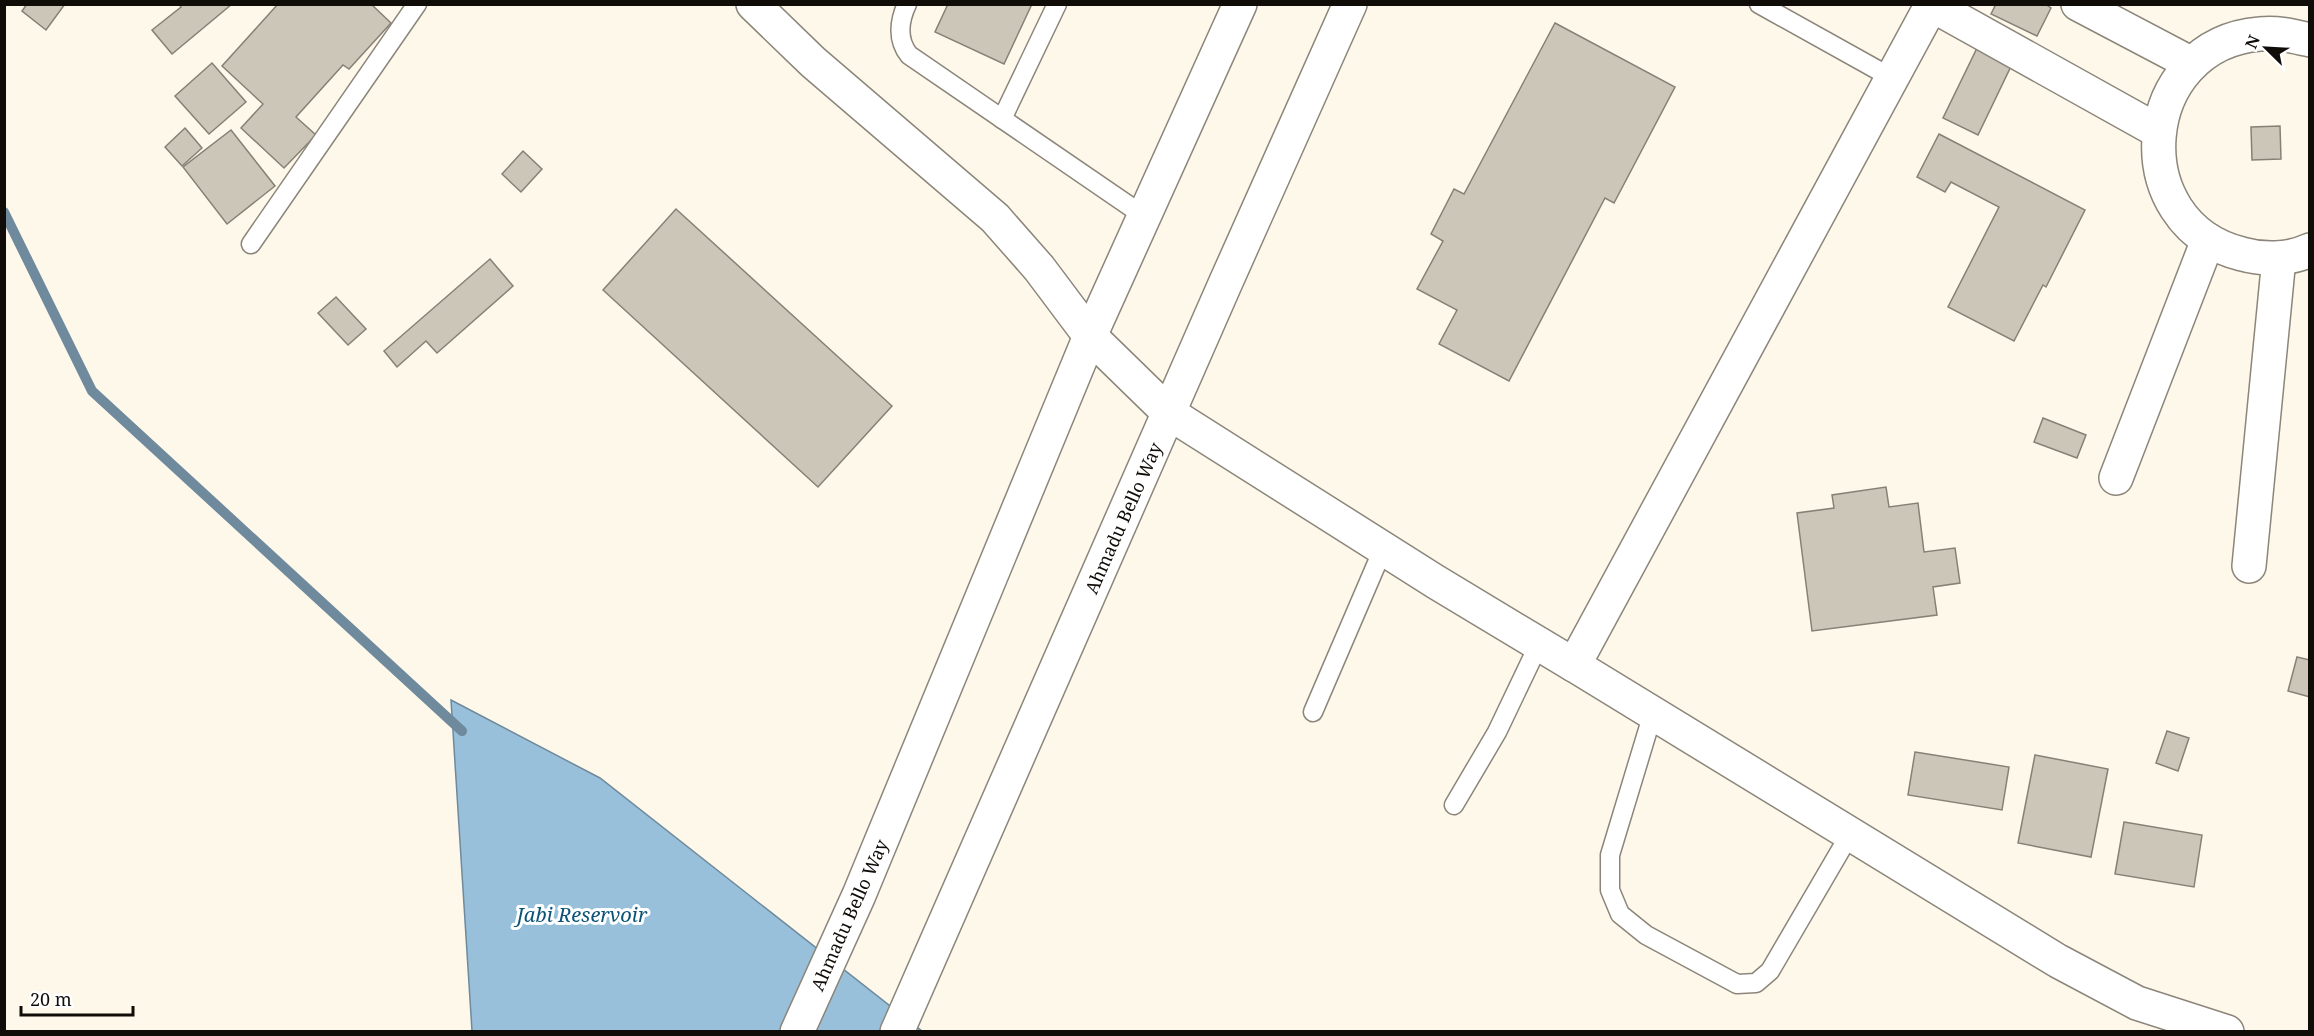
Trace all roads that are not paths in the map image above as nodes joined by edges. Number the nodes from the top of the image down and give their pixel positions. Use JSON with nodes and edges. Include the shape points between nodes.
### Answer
{"nodes":[{"id":1,"x":417,"y":4,"type":"edge"},
{"id":2,"x":753,"y":4,"type":"edge"},
{"id":3,"x":907,"y":4,"type":"edge"},
{"id":4,"x":1058,"y":4,"type":"edge"},
{"id":5,"x":1240,"y":4,"type":"edge"},
{"id":6,"x":1350,"y":4,"type":"edge"},
{"id":7,"x":1759,"y":4,"type":"edge"},
{"id":8,"x":2078,"y":4,"type":"edge"},
{"id":9,"x":1932,"y":5,"type":"edge"},
{"id":10,"x":2310,"y":40,"type":"edge"},
{"id":11,"x":2192,"y":64,"type":"junction"},
{"id":12,"x":1892,"y":78,"type":"junction"},
{"id":13,"x":1002,"y":119,"type":"junction"},
{"id":14,"x":2158,"y":131,"type":"junction"},
{"id":15,"x":1144,"y":216,"type":"junction"},
{"id":16,"x":2208,"y":240,"type":"junction"},
{"id":17,"x":251,"y":244,"type":"dead end"},
{"id":18,"x":2294,"y":254,"type":"edge"},
{"id":19,"x":1090,"y":336,"type":"junction"},
{"id":20,"x":1169,"y":413,"type":"junction"},
{"id":21,"x":2116,"y":478,"type":"dead end"},
{"id":22,"x":1383,"y":549,"type":"junction"},
{"id":23,"x":2249,"y":566,"type":"dead end"},
{"id":24,"x":1539,"y":644,"type":"junction"},
{"id":25,"x":1574,"y":665,"type":"junction"},
{"id":26,"x":1313,"y":712,"type":"dead end"},
{"id":27,"x":1653,"y":713,"type":"junction"},
{"id":28,"x":1454,"y":805,"type":"dead end"},
{"id":29,"x":1850,"y":834,"type":"junction"},
{"id":30,"x":797,"y":1032,"type":"edge"},
{"id":31,"x":897,"y":1032,"type":"edge"},
{"id":32,"x":2227,"y":1032,"type":"edge"}],
"edges":[{"from":1,"to":17,"type":"lane"},
{"from":2,"to":19,"type":"street","via":[[813,62],[995,218]]},
{"from":3,"to":13,"type":"lane","via":[[900,39],[909,55]]},
{"from":4,"to":13,"type":"lane"},
{"from":5,"to":15,"type":"street","name":"Ahmadu Bello Way"},
{"from":6,"to":20,"type":"street","name":"Ahmadu Bello Way"},
{"from":7,"to":12,"type":"lane"},
{"from":8,"to":11,"type":"street"},
{"from":9,"to":12,"type":"street"},
{"from":9,"to":14,"type":"street"},
{"from":10,"to":11,"type":"street","via":[[2285,34],[2259,34],[2235,39]]},
{"from":11,"to":14,"type":"street","via":[[2164,107]]},
{"from":12,"to":25,"type":"street"},
{"from":13,"to":15,"type":"lane"},
{"from":14,"to":16,"type":"street","via":[[2158,156],[2169,196],[2188,224]]},
{"from":15,"to":19,"type":"street","name":"Ahmadu Bello Way"},
{"from":16,"to":18,"type":"street","via":[[2246,255]]},
{"from":16,"to":21,"type":"street"},
{"from":18,"to":23,"type":"street"},
{"from":19,"to":20,"type":"street"},
{"from":19,"to":30,"type":"street","name":"Ahmadu Bello Way","via":[[859,896]]},
{"from":20,"to":22,"type":"street"},
{"from":20,"to":31,"type":"street","name":"Ahmadu Bello Way"},
{"from":22,"to":24,"type":"street"},
{"from":22,"to":26,"type":"lane"},
{"from":24,"to":25,"type":"street"},
{"from":24,"to":28,"type":"lane","via":[[1497,732]]},
{"from":25,"to":27,"type":"street"},
{"from":27,"to":29,"type":"street"},
{"from":27,"to":29,"type":"lane","via":[[1610,855],[1610,890],[1620,914],[1646,935],[1737,984],[1756,983],[1770,971]]},
{"from":29,"to":32,"type":"street","via":[[2058,961],[2137,1003]]}]}
